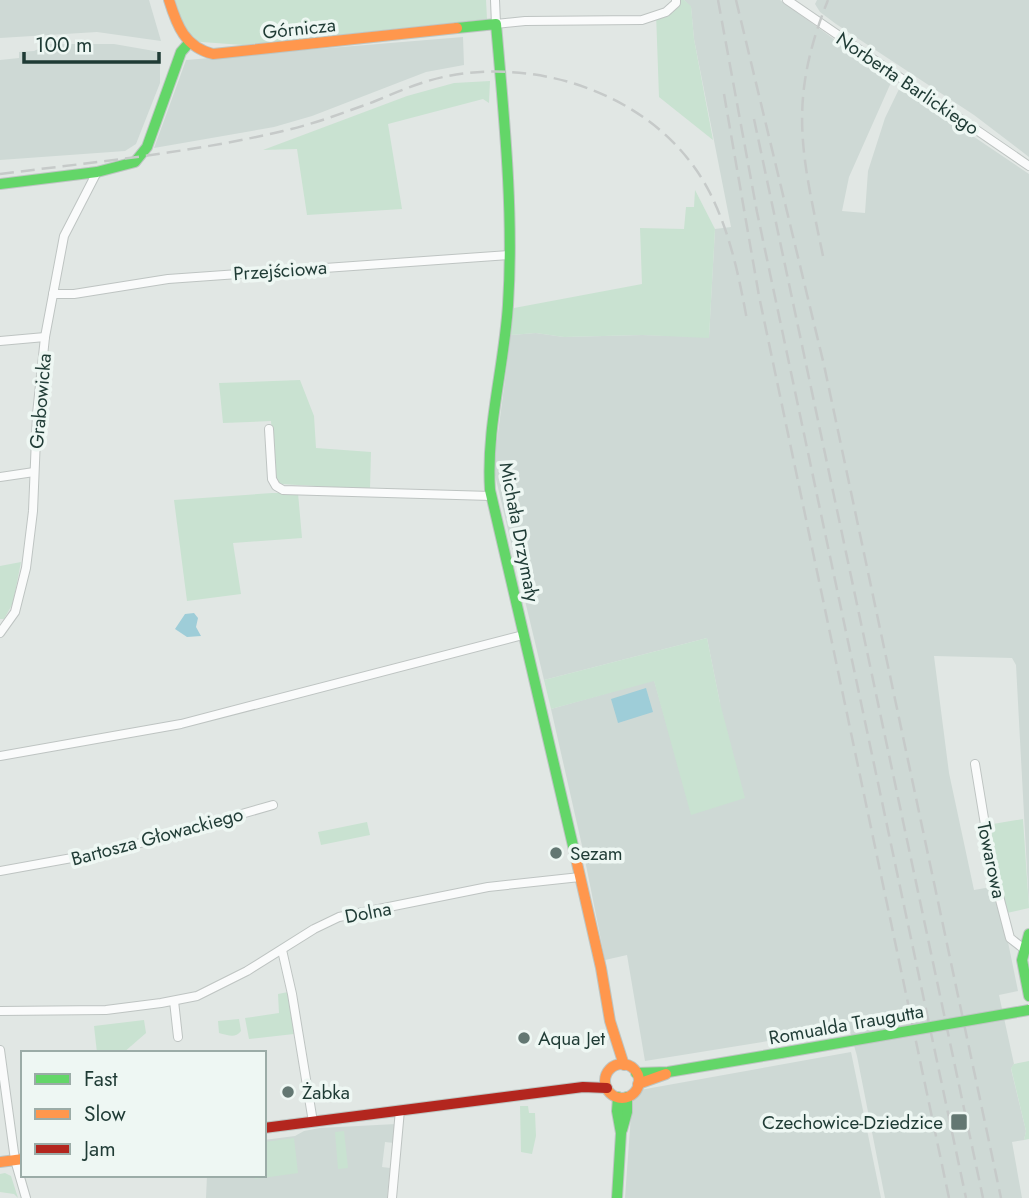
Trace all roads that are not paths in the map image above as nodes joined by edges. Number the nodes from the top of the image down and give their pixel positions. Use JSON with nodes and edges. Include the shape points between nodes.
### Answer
{"nodes":[{"id":1,"x":169,"y":0,"type":"edge"},
{"id":2,"x":495,"y":0,"type":"edge"},
{"id":3,"x":676,"y":0,"type":"edge"},
{"id":4,"x":788,"y":0,"type":"edge"},
{"id":5,"x":496,"y":24,"type":"junction"},
{"id":6,"x":188,"y":44,"type":"junction"},
{"id":7,"x":1029,"y":166,"type":"edge"},
{"id":8,"x":97,"y":172,"type":"junction"},
{"id":9,"x":0,"y":184,"type":"edge"},
{"id":10,"x":509,"y":255,"type":"junction"},
{"id":11,"x":53,"y":294,"type":"junction"},
{"id":12,"x":45,"y":337,"type":"junction"},
{"id":13,"x":0,"y":341,"type":"edge"},
{"id":14,"x":269,"y":429,"type":"dead end"},
{"id":15,"x":34,"y":472,"type":"junction"},
{"id":16,"x":0,"y":477,"type":"edge"},
{"id":17,"x":491,"y":496,"type":"junction"},
{"id":18,"x":0,"y":633,"type":"edge"},
{"id":19,"x":523,"y":635,"type":"junction"},
{"id":20,"x":0,"y":756,"type":"edge"},
{"id":21,"x":975,"y":764,"type":"dead end"},
{"id":22,"x":272,"y":805,"type":"dead end"},
{"id":23,"x":0,"y":872,"type":"edge"},
{"id":24,"x":580,"y":877,"type":"junction"},
{"id":25,"x":1029,"y":934,"type":"edge"},
{"id":26,"x":1024,"y":949,"type":"junction"},
{"id":27,"x":282,"y":950,"type":"junction"},
{"id":28,"x":1029,"y":996,"type":"edge"},
{"id":29,"x":174,"y":1001,"type":"junction"},
{"id":30,"x":1029,"y":1010,"type":"edge"},
{"id":31,"x":0,"y":1011,"type":"edge"},
{"id":32,"x":178,"y":1037,"type":"dead end"},
{"id":33,"x":0,"y":1050,"type":"edge"},
{"id":34,"x":619,"y":1066,"type":"junction"},
{"id":35,"x":637,"y":1078,"type":"junction"},
{"id":36,"x":606,"y":1083,"type":"junction"},
{"id":37,"x":622,"y":1097,"type":"junction"},
{"id":38,"x":400,"y":1110,"type":"junction"},
{"id":39,"x":313,"y":1122,"type":"junction"},
{"id":40,"x":266,"y":1128,"type":"edge"},
{"id":41,"x":19,"y":1160,"type":"edge"},
{"id":42,"x":0,"y":1162,"type":"edge"},
{"id":43,"x":22,"y":1177,"type":"edge"},
{"id":44,"x":26,"y":1198,"type":"edge"},
{"id":45,"x":392,"y":1198,"type":"edge"},
{"id":46,"x":617,"y":1198,"type":"edge"}],
"edges":[{"from":1,"to":6,"type":"street"},
{"from":2,"to":5,"type":"street","name":"Michała Drzymały"},
{"from":3,"to":5,"type":"street","name":"Górnicza","via":[[666,12],[642,20]]},
{"from":4,"to":7,"type":"street","name":"Norberta Barlickiego"},
{"from":5,"to":6,"type":"street","name":"Górnicza","via":[[213,54]]},
{"from":5,"to":10,"type":"street","name":"Michała Drzymały"},
{"from":6,"to":8,"type":"street","via":[[181,52],[147,146],[135,162]]},
{"from":8,"to":9,"type":"street"},
{"from":8,"to":11,"type":"street","name":"Grabowicka","via":[[64,236]]},
{"from":10,"to":11,"type":"street","name":"Przejściowa","via":[[168,279]]},
{"from":10,"to":17,"type":"street","name":"Michała Drzymały","via":[[508,306],[488,449]]},
{"from":11,"to":12,"type":"street","name":"Grabowicka"},
{"from":12,"to":13,"type":"street"},
{"from":12,"to":15,"type":"street","name":"Grabowicka"},
{"from":14,"to":17,"type":"street","via":[[272,479],[283,490]]},
{"from":15,"to":16,"type":"street"},
{"from":15,"to":18,"type":"street","name":"Grabowicka","via":[[26,568],[15,612]]},
{"from":17,"to":19,"type":"street","name":"Michała Drzymały"},
{"from":19,"to":20,"type":"street","via":[[181,724]]},
{"from":19,"to":24,"type":"street","name":"Michała Drzymały"},
{"from":21,"to":26,"type":"street","name":"Towarowa","via":[[993,873],[1010,938]]},
{"from":22,"to":23,"type":"street","name":"Bartosza Głowackiego","via":[[116,850]]},
{"from":24,"to":27,"type":"street","name":"Dolna","via":[[488,887],[339,918]]},
{"from":24,"to":34,"type":"street","name":"Michała Drzymały"},
{"from":25,"to":26,"type":"street"},
{"from":26,"to":28,"type":"street","via":[[1022,966]]},
{"from":27,"to":29,"type":"street","name":"Dolna","via":[[212,990]]},
{"from":27,"to":39,"type":"street"},
{"from":29,"to":31,"type":"street","name":"Dolna","via":[[106,1010]]},
{"from":29,"to":32,"type":"street"},
{"from":30,"to":35,"type":"street","name":"Romualda Traugutta","bridge":true},
{"from":33,"to":41,"type":"street"},
{"from":34,"to":35,"type":"street"},
{"from":34,"to":36,"type":"street"},
{"from":35,"to":37,"type":"street","via":[[634,1092]]},
{"from":36,"to":37,"type":"street"},
{"from":36,"to":38,"type":"street"},
{"from":37,"to":46,"type":"street","via":[[617,1111],[621,1133]]},
{"from":38,"to":39,"type":"street"},
{"from":38,"to":45,"type":"street"},
{"from":39,"to":40,"type":"street"},
{"from":41,"to":42,"type":"street"},
{"from":43,"to":44,"type":"street"}]}
